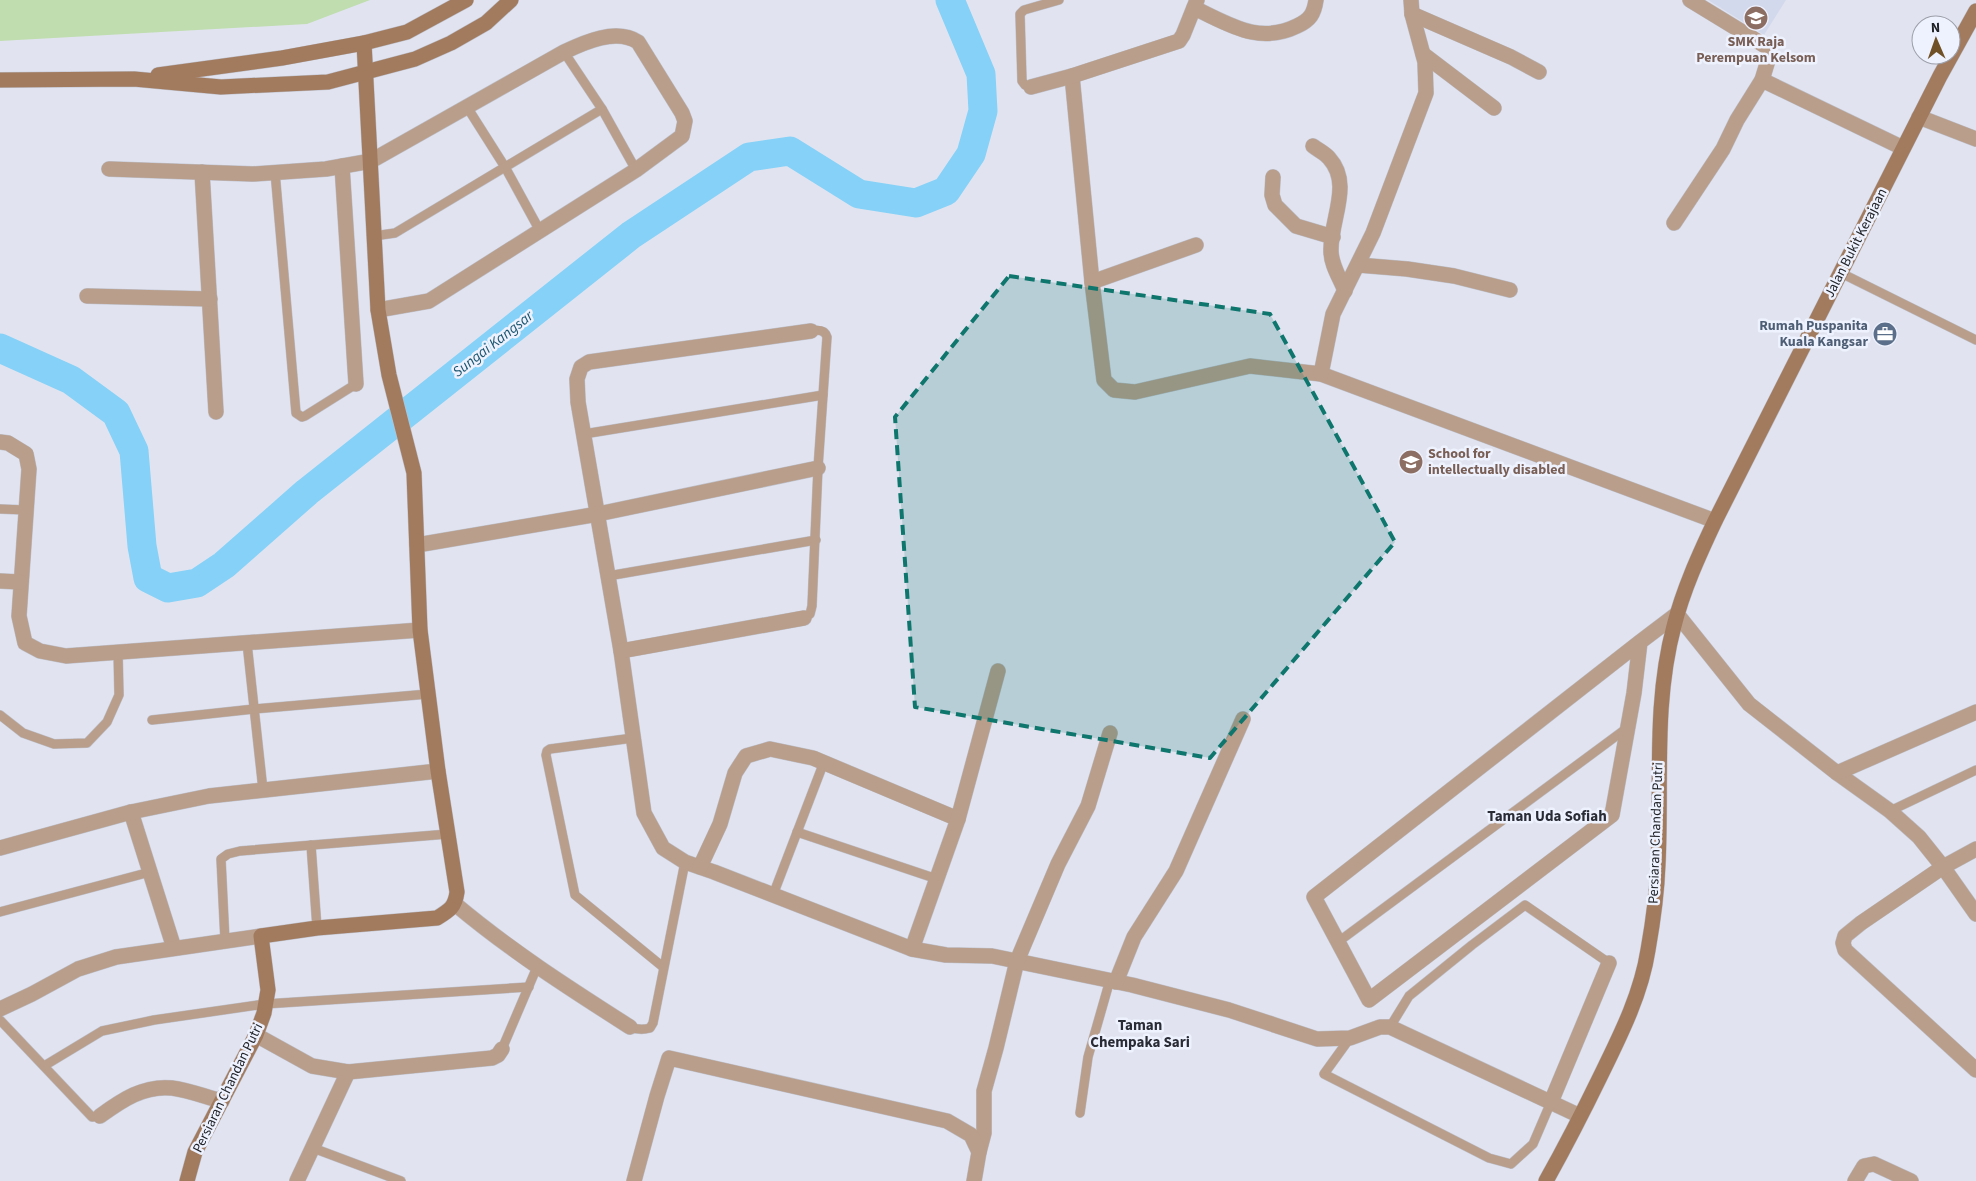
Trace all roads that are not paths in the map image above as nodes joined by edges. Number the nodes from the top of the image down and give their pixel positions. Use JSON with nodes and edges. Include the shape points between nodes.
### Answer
{"nodes":[{"id":1,"x":466,"y":0,"type":"edge"},
{"id":2,"x":511,"y":0,"type":"edge"},
{"id":3,"x":1059,"y":0,"type":"edge"},
{"id":4,"x":1316,"y":0,"type":"edge"},
{"id":5,"x":1690,"y":0,"type":"edge"},
{"id":6,"x":1195,"y":4,"type":"edge"},
{"id":7,"x":1411,"y":7,"type":"edge"},
{"id":8,"x":1975,"y":15,"type":"edge"},
{"id":9,"x":364,"y":43,"type":"junction"},
{"id":10,"x":564,"y":52,"type":"junction"},
{"id":11,"x":1423,"y":54,"type":"junction"},
{"id":12,"x":366,"y":72,"type":"junction"},
{"id":13,"x":1539,"y":72,"type":"dead end"},
{"id":14,"x":1072,"y":76,"type":"junction"},
{"id":15,"x":134,"y":79,"type":"junction"},
{"id":16,"x":0,"y":80,"type":"edge"},
{"id":17,"x":1762,"y":80,"type":"junction"},
{"id":18,"x":1031,"y":87,"type":"joint"},
{"id":19,"x":467,"y":107,"type":"junction"},
{"id":20,"x":1494,"y":108,"type":"dead end"},
{"id":21,"x":602,"y":109,"type":"junction"},
{"id":22,"x":1919,"y":117,"type":"junction"},
{"id":23,"x":1976,"y":139,"type":"edge"},
{"id":24,"x":1313,"y":146,"type":"dead end"},
{"id":25,"x":1903,"y":148,"type":"junction"},
{"id":26,"x":370,"y":161,"type":"junction"},
{"id":27,"x":342,"y":166,"type":"junction"},
{"id":28,"x":505,"y":167,"type":"junction"},
{"id":29,"x":109,"y":169,"type":"dead end"},
{"id":30,"x":636,"y":170,"type":"junction"},
{"id":31,"x":202,"y":172,"type":"junction"},
{"id":32,"x":275,"y":172,"type":"junction"},
{"id":33,"x":1273,"y":177,"type":"dead end"},
{"id":34,"x":1674,"y":223,"type":"dead end"},
{"id":35,"x":540,"y":231,"type":"junction"},
{"id":36,"x":374,"y":236,"type":"junction"},
{"id":37,"x":1333,"y":237,"type":"junction"},
{"id":38,"x":1196,"y":245,"type":"dead end"},
{"id":39,"x":1358,"y":265,"type":"junction"},
{"id":40,"x":1841,"y":273,"type":"junction"},
{"id":41,"x":1092,"y":282,"type":"junction"},
{"id":42,"x":1510,"y":290,"type":"dead end"},
{"id":43,"x":1345,"y":291,"type":"junction"},
{"id":44,"x":87,"y":296,"type":"dead end"},
{"id":45,"x":210,"y":299,"type":"junction"},
{"id":46,"x":378,"y":310,"type":"junction"},
{"id":47,"x":811,"y":331,"type":"joint"},
{"id":48,"x":1976,"y":340,"type":"edge"},
{"id":49,"x":1320,"y":374,"type":"junction"},
{"id":50,"x":356,"y":384,"type":"joint"},
{"id":51,"x":823,"y":395,"type":"junction"},
{"id":52,"x":216,"y":412,"type":"dead end"},
{"id":53,"x":584,"y":434,"type":"junction"},
{"id":54,"x":0,"y":442,"type":"edge"},
{"id":55,"x":818,"y":468,"type":"junction"},
{"id":56,"x":0,"y":509,"type":"edge"},
{"id":57,"x":26,"y":510,"type":"junction"},
{"id":58,"x":598,"y":514,"type":"junction"},
{"id":59,"x":1715,"y":521,"type":"junction"},
{"id":60,"x":816,"y":540,"type":"junction"},
{"id":61,"x":417,"y":545,"type":"junction"},
{"id":62,"x":608,"y":576,"type":"junction"},
{"id":63,"x":0,"y":581,"type":"edge"},
{"id":64,"x":20,"y":582,"type":"junction"},
{"id":65,"x":1677,"y":614,"type":"junction"},
{"id":66,"x":804,"y":618,"type":"joint"},
{"id":67,"x":420,"y":630,"type":"junction"},
{"id":68,"x":247,"y":642,"type":"junction"},
{"id":69,"x":1640,"y":642,"type":"junction"},
{"id":70,"x":118,"y":652,"type":"junction"},
{"id":71,"x":621,"y":652,"type":"junction"},
{"id":72,"x":998,"y":671,"type":"dead end"},
{"id":73,"x":428,"y":694,"type":"junction"},
{"id":74,"x":254,"y":709,"type":"junction"},
{"id":75,"x":1976,"y":712,"type":"edge"},
{"id":76,"x":0,"y":715,"type":"edge"},
{"id":77,"x":1243,"y":719,"type":"dead end"},
{"id":78,"x":152,"y":720,"type":"dead end"},
{"id":79,"x":1628,"y":727,"type":"junction"},
{"id":80,"x":1110,"y":733,"type":"dead end"},
{"id":81,"x":634,"y":738,"type":"junction"},
{"id":82,"x":824,"y":762,"type":"junction"},
{"id":83,"x":1976,"y":770,"type":"edge"},
{"id":84,"x":438,"y":771,"type":"junction"},
{"id":85,"x":1837,"y":773,"type":"junction"},
{"id":86,"x":263,"y":790,"type":"junction"},
{"id":87,"x":1890,"y":811,"type":"junction"},
{"id":88,"x":131,"y":812,"type":"junction"},
{"id":89,"x":958,"y":819,"type":"junction"},
{"id":90,"x":797,"y":832,"type":"junction"},
{"id":91,"x":448,"y":834,"type":"junction"},
{"id":92,"x":311,"y":845,"type":"junction"},
{"id":93,"x":0,"y":848,"type":"edge"},
{"id":94,"x":1976,"y":849,"type":"edge"},
{"id":95,"x":692,"y":865,"type":"junction"},
{"id":96,"x":1943,"y":867,"type":"junction"},
{"id":97,"x":150,"y":872,"type":"junction"},
{"id":98,"x":936,"y":879,"type":"junction"},
{"id":99,"x":774,"y":896,"type":"junction"},
{"id":100,"x":455,"y":904,"type":"junction"},
{"id":101,"x":0,"y":912,"type":"edge"},
{"id":102,"x":1976,"y":914,"type":"edge"},
{"id":103,"x":317,"y":928,"type":"junction"},
{"id":104,"x":262,"y":936,"type":"junction"},
{"id":105,"x":225,"y":941,"type":"junction"},
{"id":106,"x":1338,"y":942,"type":"junction"},
{"id":107,"x":174,"y":948,"type":"junction"},
{"id":108,"x":912,"y":950,"type":"junction"},
{"id":109,"x":1017,"y":961,"type":"junction"},
{"id":110,"x":1609,"y":963,"type":"joint"},
{"id":111,"x":537,"y":967,"type":"junction"},
{"id":112,"x":663,"y":967,"type":"junction"},
{"id":113,"x":1113,"y":981,"type":"junction"},
{"id":114,"x":529,"y":987,"type":"junction"},
{"id":115,"x":266,"y":1004,"type":"junction"},
{"id":116,"x":0,"y":1009,"type":"edge"},
{"id":117,"x":0,"y":1020,"type":"edge"},
{"id":118,"x":1390,"y":1027,"type":"junction"},
{"id":119,"x":630,"y":1028,"type":"joint"},
{"id":120,"x":256,"y":1035,"type":"junction"},
{"id":121,"x":1350,"y":1038,"type":"junction"},
{"id":122,"x":502,"y":1049,"type":"joint"},
{"id":123,"x":44,"y":1066,"type":"junction"},
{"id":124,"x":1976,"y":1070,"type":"edge"},
{"id":125,"x":348,"y":1072,"type":"junction"},
{"id":126,"x":222,"y":1101,"type":"junction"},
{"id":127,"x":1551,"y":1102,"type":"junction"},
{"id":128,"x":1080,"y":1114,"type":"dead end"},
{"id":129,"x":100,"y":1116,"type":"joint"},
{"id":130,"x":1580,"y":1116,"type":"junction"},
{"id":131,"x":314,"y":1148,"type":"junction"},
{"id":132,"x":979,"y":1152,"type":"junction"},
{"id":133,"x":187,"y":1181,"type":"edge"},
{"id":134,"x":297,"y":1181,"type":"edge"},
{"id":135,"x":401,"y":1181,"type":"edge"},
{"id":136,"x":634,"y":1181,"type":"edge"},
{"id":137,"x":974,"y":1181,"type":"edge"},
{"id":138,"x":1546,"y":1181,"type":"edge"},
{"id":139,"x":1855,"y":1181,"type":"edge"},
{"id":140,"x":1911,"y":1181,"type":"edge"}],
"edges":[{"from":1,"to":9,"type":"street","via":[[407,32]]},
{"from":2,"to":12,"type":"street","via":[[486,23],[451,43],[415,59]]},
{"from":3,"to":18,"type":"lane","via":[[1020,14],[1022,81]]},
{"from":4,"to":6,"type":"street","via":[[1314,12],[1305,22],[1283,33],[1267,34],[1242,30]]},
{"from":5,"to":17,"type":"street","via":[[1767,47],[1770,52]]},
{"from":6,"to":14,"type":"street","via":[[1179,40]]},
{"from":7,"to":11,"type":"street"},
{"from":7,"to":13,"type":"street"},
{"from":8,"to":22,"type":"street","name":"Jalan Bukit Kerajaan"},
{"from":9,"to":12,"type":"street"},
{"from":9,"to":15,"type":"street"},
{"from":10,"to":19,"type":"street"},
{"from":10,"to":21,"type":"lane"},
{"from":10,"to":30,"type":"street","via":[[583,42],[611,37],[632,38],[638,42],[682,113],[685,121],[682,136]]},
{"from":11,"to":20,"type":"street"},
{"from":11,"to":39,"type":"street","via":[[1426,93]]},
{"from":12,"to":15,"type":"street","via":[[328,82],[221,87]]},
{"from":12,"to":26,"type":"street"},
{"from":14,"to":18,"type":"street"},
{"from":14,"to":41,"type":"street"},
{"from":15,"to":16,"type":"street"},
{"from":17,"to":25,"type":"street"},
{"from":17,"to":34,"type":"street"},
{"from":19,"to":26,"type":"street"},
{"from":19,"to":28,"type":"lane"},
{"from":21,"to":28,"type":"lane"},
{"from":21,"to":30,"type":"lane"},
{"from":22,"to":23,"type":"street"},
{"from":22,"to":25,"type":"street","name":"Jalan Bukit Kerajaan"},
{"from":24,"to":37,"type":"street","via":[[1328,157],[1340,176]]},
{"from":25,"to":40,"type":"street","name":"Jalan Bukit Kerajaan"},
{"from":26,"to":27,"type":"street"},
{"from":26,"to":36,"type":"street"},
{"from":27,"to":32,"type":"street"},
{"from":27,"to":50,"type":"street"},
{"from":28,"to":35,"type":"lane"},
{"from":28,"to":36,"type":"lane","via":[[395,233]]},
{"from":29,"to":31,"type":"street"},
{"from":30,"to":35,"type":"street"},
{"from":31,"to":32,"type":"street"},
{"from":31,"to":45,"type":"street"},
{"from":32,"to":50,"type":"lane","via":[[296,413],[305,416]]},
{"from":33,"to":37,"type":"street","via":[[1275,205],[1296,226]]},
{"from":35,"to":46,"type":"street","via":[[429,301]]},
{"from":36,"to":46,"type":"street"},
{"from":37,"to":43,"type":"street","via":[[1331,251]]},
{"from":38,"to":41,"type":"street"},
{"from":39,"to":42,"type":"street","via":[[1454,276]]},
{"from":39,"to":43,"type":"street"},
{"from":40,"to":48,"type":"lane"},
{"from":40,"to":59,"type":"street","name":"Jalan Bukit Kerajaan"},
{"from":41,"to":49,"type":"street","via":[[1104,380],[1114,390],[1135,392],[1250,366]]},
{"from":43,"to":49,"type":"street","via":[[1333,314]]},
{"from":44,"to":45,"type":"street"},
{"from":45,"to":52,"type":"street"},
{"from":46,"to":61,"type":"street","via":[[389,375],[414,473]]},
{"from":47,"to":51,"type":"lane","via":[[820,330],[827,335]]},
{"from":47,"to":53,"type":"street","via":[[589,362],[581,367],[577,378]]},
{"from":49,"to":59,"type":"street"},
{"from":51,"to":53,"type":"lane"},
{"from":51,"to":55,"type":"lane"},
{"from":53,"to":58,"type":"street"},
{"from":54,"to":57,"type":"street","via":[[26,454],[29,469]]},
{"from":55,"to":58,"type":"street"},
{"from":55,"to":60,"type":"lane"},
{"from":56,"to":57,"type":"lane"},
{"from":57,"to":64,"type":"street"},
{"from":58,"to":61,"type":"street"},
{"from":58,"to":62,"type":"street"},
{"from":59,"to":65,"type":"street","name":"Jalan Bukit Kerajaan"},
{"from":60,"to":62,"type":"lane"},
{"from":60,"to":66,"type":"lane","via":[[812,606],[810,614]]},
{"from":61,"to":67,"type":"street"},
{"from":62,"to":71,"type":"street"},
{"from":63,"to":64,"type":"street"},
{"from":64,"to":70,"type":"street","via":[[18,616],[25,643],[40,651],[66,656]]},
{"from":65,"to":69,"type":"street"},
{"from":65,"to":85,"type":"street","via":[[1749,704]]},
{"from":65,"to":130,"type":"street","name":"Persiaran Chandan Putri","via":[[1660,716],[1658,862],[1648,951],[1642,982],[1631,1012]]},
{"from":66,"to":71,"type":"street"},
{"from":67,"to":68,"type":"street"},
{"from":67,"to":73,"type":"street"},
{"from":68,"to":70,"type":"street"},
{"from":68,"to":74,"type":"lane"},
{"from":69,"to":79,"type":"street"},
{"from":69,"to":106,"type":"street","via":[[1314,897]]},
{"from":70,"to":76,"type":"lane","via":[[119,695],[107,722],[87,743],[54,744],[23,734]]},
{"from":71,"to":81,"type":"street"},
{"from":72,"to":89,"type":"street"},
{"from":73,"to":74,"type":"lane"},
{"from":73,"to":84,"type":"street"},
{"from":74,"to":78,"type":"lane"},
{"from":74,"to":86,"type":"lane"},
{"from":75,"to":85,"type":"street"},
{"from":77,"to":113,"type":"street","via":[[1176,872],[1134,937]]},
{"from":79,"to":106,"type":"lane"},
{"from":79,"to":106,"type":"street","via":[[1612,816],[1369,1000]]},
{"from":80,"to":109,"type":"street","via":[[1088,806],[1058,864]]},
{"from":81,"to":95,"type":"street","via":[[644,813],[663,848]]},
{"from":81,"to":112,"type":"lane","via":[[550,749],[546,756],[575,894]]},
{"from":82,"to":89,"type":"street"},
{"from":82,"to":90,"type":"lane"},
{"from":82,"to":95,"type":"street","via":[[770,750],[746,756],[735,773],[720,824]]},
{"from":83,"to":87,"type":"lane"},
{"from":84,"to":86,"type":"street"},
{"from":84,"to":91,"type":"street"},
{"from":85,"to":87,"type":"street"},
{"from":86,"to":88,"type":"street","via":[[209,796]]},
{"from":87,"to":96,"type":"street"},
{"from":88,"to":93,"type":"street"},
{"from":88,"to":97,"type":"street"},
{"from":89,"to":98,"type":"street"},
{"from":90,"to":98,"type":"lane"},
{"from":90,"to":99,"type":"lane"},
{"from":91,"to":92,"type":"lane"},
{"from":91,"to":100,"type":"street","via":[[457,892]]},
{"from":92,"to":103,"type":"lane"},
{"from":92,"to":105,"type":"lane","via":[[240,851],[221,859]]},
{"from":94,"to":96,"type":"street"},
{"from":95,"to":99,"type":"street"},
{"from":95,"to":112,"type":"lane"},
{"from":96,"to":102,"type":"street"},
{"from":96,"to":124,"type":"street","via":[[1861,923],[1845,936],[1842,943],[1845,950]]},
{"from":97,"to":101,"type":"lane"},
{"from":97,"to":107,"type":"street"},
{"from":98,"to":108,"type":"street"},
{"from":99,"to":108,"type":"street"},
{"from":100,"to":103,"type":"street","via":[[437,918]]},
{"from":100,"to":111,"type":"street"},
{"from":103,"to":104,"type":"street"},
{"from":104,"to":105,"type":"street"},
{"from":104,"to":115,"type":"street","name":"Persiaran Chandan Putri","via":[[268,990]]},
{"from":105,"to":107,"type":"street"},
{"from":107,"to":116,"type":"street","via":[[116,957],[78,969]]},
{"from":108,"to":109,"type":"street"},
{"from":109,"to":113,"type":"street"},
{"from":109,"to":132,"type":"street","via":[[984,1091],[984,1133]]},
{"from":110,"to":118,"type":"lane","via":[[1525,905],[1409,996]]},
{"from":110,"to":127,"type":"street"},
{"from":111,"to":114,"type":"lane"},
{"from":111,"to":119,"type":"street"},
{"from":112,"to":119,"type":"lane","via":[[653,1023],[650,1028]]},
{"from":113,"to":121,"type":"street","via":[[1229,1010],[1317,1038]]},
{"from":113,"to":128,"type":"lane","via":[[1088,1057]]},
{"from":114,"to":115,"type":"lane"},
{"from":114,"to":122,"type":"lane"},
{"from":115,"to":120,"type":"street","name":"Persiaran Chandan Putri"},
{"from":115,"to":123,"type":"lane","via":[[102,1030]]},
{"from":117,"to":123,"type":"lane"},
{"from":118,"to":121,"type":"street","via":[[1380,1027]]},
{"from":118,"to":127,"type":"street"},
{"from":120,"to":125,"type":"street","via":[[312,1066]]},
{"from":120,"to":126,"type":"street","name":"Persiaran Chandan Putri"},
{"from":121,"to":127,"type":"lane","via":[[1324,1074],[1489,1158],[1512,1164],[1533,1144]]},
{"from":122,"to":125,"type":"street","via":[[492,1058]]},
{"from":123,"to":129,"type":"lane","via":[[92,1117]]},
{"from":125,"to":131,"type":"street"},
{"from":126,"to":129,"type":"street","via":[[172,1088],[146,1090],[124,1099]]},
{"from":126,"to":133,"type":"street","name":"Persiaran Chandan Putri","via":[[195,1152]]},
{"from":127,"to":130,"type":"street"},
{"from":130,"to":138,"type":"street","name":"Persiaran Chandan Putri"},
{"from":131,"to":134,"type":"street"},
{"from":131,"to":135,"type":"lane"},
{"from":132,"to":136,"type":"street","via":[[971,1135],[947,1121],[669,1058]]},
{"from":132,"to":137,"type":"street"},
{"from":139,"to":140,"type":"street","via":[[1864,1166],[1874,1164]]}]}
